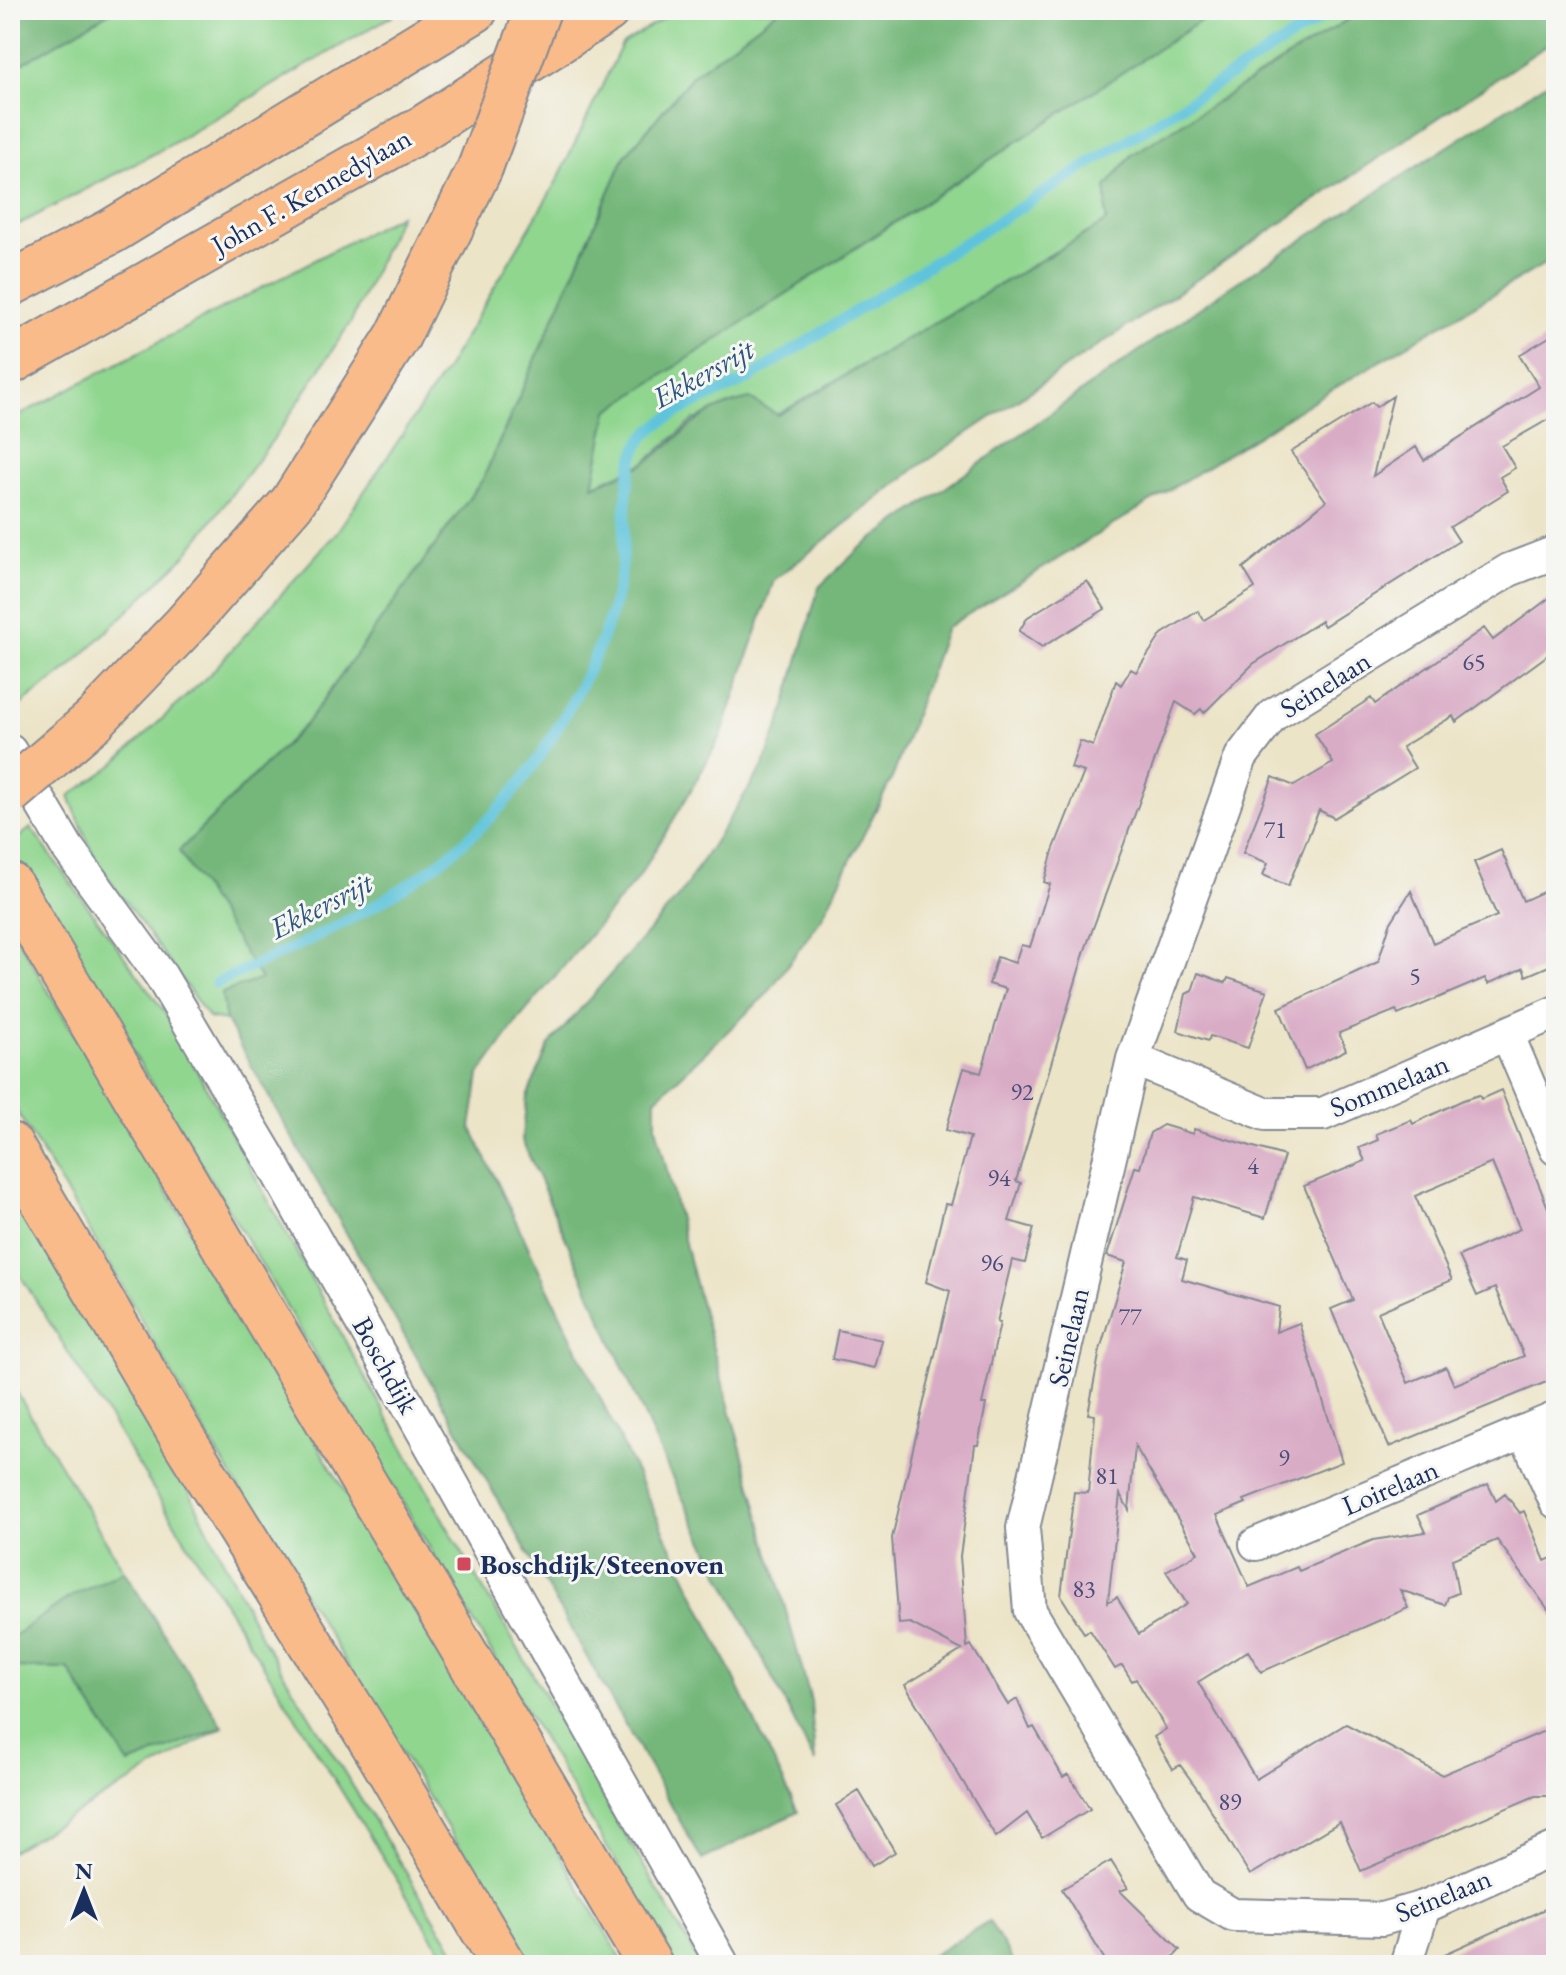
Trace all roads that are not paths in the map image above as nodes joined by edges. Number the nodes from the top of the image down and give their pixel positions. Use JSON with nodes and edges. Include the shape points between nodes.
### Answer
{"nodes":[{"id":1,"x":475,"y":10,"type":"edge"},
{"id":2,"x":538,"y":10,"type":"edge"},
{"id":3,"x":607,"y":10,"type":"edge"},
{"id":4,"x":10,"y":284,"type":"edge"},
{"id":5,"x":10,"y":362,"type":"edge"},
{"id":6,"x":1556,"y":552,"type":"edge"},
{"id":7,"x":10,"y":751,"type":"edge"},
{"id":8,"x":10,"y":792,"type":"edge"},
{"id":9,"x":10,"y":885,"type":"edge"},
{"id":10,"x":1556,"y":1012,"type":"edge"},
{"id":11,"x":1508,"y":1036,"type":"junction"},
{"id":12,"x":1133,"y":1059,"type":"junction"},
{"id":13,"x":10,"y":1145,"type":"edge"},
{"id":14,"x":1556,"y":1149,"type":"edge"},
{"id":15,"x":1556,"y":1418,"type":"edge"},
{"id":16,"x":1524,"y":1431,"type":"junction"},
{"id":17,"x":1556,"y":1502,"type":"edge"},
{"id":18,"x":1256,"y":1544,"type":"dead end"},
{"id":19,"x":1556,"y":1848,"type":"edge"},
{"id":20,"x":1424,"y":1907,"type":"junction"},
{"id":21,"x":504,"y":1965,"type":"edge"},
{"id":22,"x":650,"y":1965,"type":"edge"},
{"id":23,"x":723,"y":1965,"type":"edge"},
{"id":24,"x":1406,"y":1965,"type":"edge"}],
"edges":[{"from":1,"to":4,"type":"main road","via":[[112,231]]},
{"from":2,"to":8,"type":"main road","bridge":true,"via":[[480,168],[398,336],[292,503],[94,720]]},
{"from":3,"to":5,"type":"main road","name":"John F. Kennedylaan","via":[[423,128]]},
{"from":6,"to":12,"type":"street","name":"Seinelaan","via":[[1509,570],[1273,715],[1241,757]]},
{"from":7,"to":23,"type":"street","name":"Boschdijk","via":[[67,847],[161,976],[268,1156]]},
{"from":9,"to":22,"type":"main road"},
{"from":10,"to":11,"type":"street","name":"Sommelaan"},
{"from":11,"to":12,"type":"street","name":"Sommelaan","via":[[1323,1114],[1265,1114]]},
{"from":11,"to":14,"type":"street"},
{"from":12,"to":20,"type":"street","name":"Seinelaan","via":[[1023,1528],[1030,1611],[1199,1895],[1233,1915],[1382,1919]]},
{"from":13,"to":21,"type":"main road"},
{"from":15,"to":16,"type":"street","name":"Loirelaan"},
{"from":16,"to":17,"type":"street"},
{"from":16,"to":18,"type":"street","name":"Loirelaan"},
{"from":19,"to":20,"type":"street","name":"Seinelaan"},
{"from":20,"to":24,"type":"street"}]}
